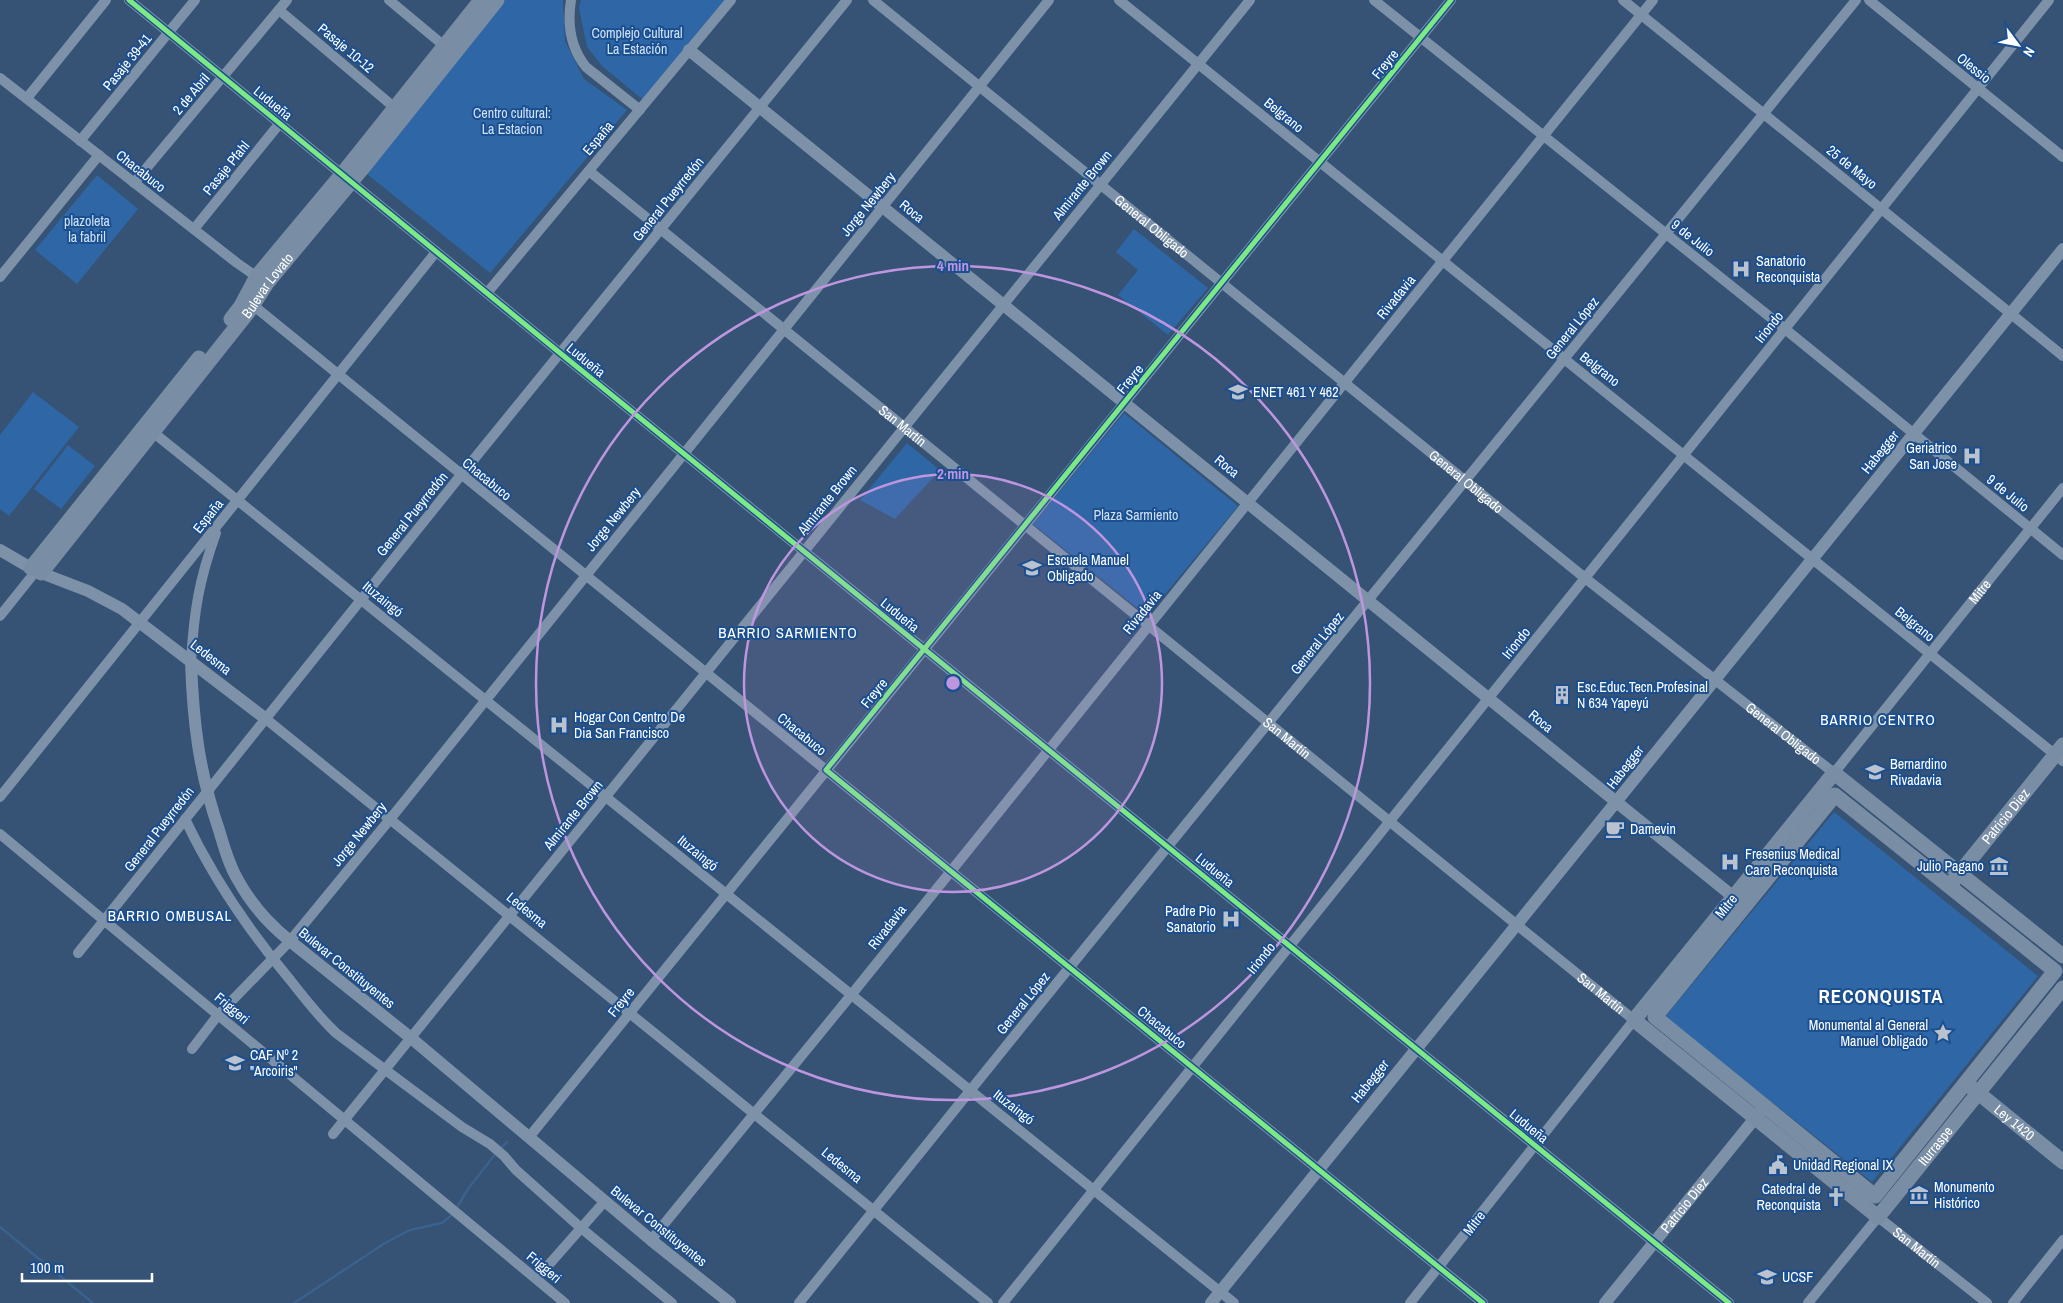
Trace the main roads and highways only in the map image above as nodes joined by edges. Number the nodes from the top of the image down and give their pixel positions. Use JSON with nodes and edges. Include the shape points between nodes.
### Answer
{"nodes":[{"id":1,"x":482,"y":0,"type":"edge"},
{"id":2,"x":497,"y":0,"type":"edge"},
{"id":3,"x":450,"y":51,"type":"junction"},
{"id":4,"x":347,"y":177,"type":"junction"},
{"id":5,"x":36,"y":571,"type":"road end"},
{"id":6,"x":2061,"y":754,"type":"edge"},
{"id":7,"x":1834,"y":773,"type":"joint"},
{"id":8,"x":1960,"y":873,"type":"junction"},
{"id":9,"x":1949,"y":886,"type":"junction"},
{"id":10,"x":1740,"y":901,"type":"junction"},
{"id":11,"x":2063,"y":956,"type":"edge"},
{"id":12,"x":2063,"y":988,"type":"edge"},
{"id":13,"x":1655,"y":1017,"type":"joint"},
{"id":14,"x":1634,"y":1020,"type":"joint"},
{"id":15,"x":1966,"y":1083,"type":"junction"},
{"id":16,"x":1978,"y":1093,"type":"junction"},
{"id":17,"x":1760,"y":1112,"type":"junction"},
{"id":18,"x":2063,"y":1162,"type":"edge"},
{"id":19,"x":1875,"y":1196,"type":"joint"},
{"id":20,"x":1878,"y":1217,"type":"joint"}],
"edges":[{"from":1,"to":3,"type":"main road","name":"Bulevar Lovato"},
{"from":2,"to":3,"type":"main road","name":"Bulevar Lovato"},
{"from":3,"to":4,"type":"main road","name":"Bulevar Lovato"},
{"from":3,"to":4,"type":"main road","name":"Bulevar Lovato","via":[[395,108]]},
{"from":4,"to":5,"type":"main road","name":"Bulevar Lovato","via":[[262,280],[249,302]]},
{"from":6,"to":8,"type":"main road","name":"Patricio Diez"},
{"from":7,"to":8,"type":"main road","name":"General Obligado"},
{"from":7,"to":10,"type":"main road","name":"Mitre"},
{"from":8,"to":9,"type":"main road","name":"Patricio Diez"},
{"from":8,"to":11,"type":"main road","name":"General Obligado"},
{"from":9,"to":10,"type":"main road","name":"Mitre","via":[[1835,795]]},
{"from":9,"to":15,"type":"main road","name":"Iturraspe","via":[[2055,971]]},
{"from":10,"to":13,"type":"main road","name":"Mitre"},
{"from":10,"to":14,"type":"main road","name":"Mitre"},
{"from":12,"to":16,"type":"main road","name":"Iturraspe"},
{"from":13,"to":17,"type":"main road","name":"San Martín"},
{"from":14,"to":17,"type":"main road","name":"San Martín"},
{"from":15,"to":16,"type":"main road","name":"Ley 1420"},
{"from":15,"to":19,"type":"main road","name":"Iturraspe"},
{"from":16,"to":18,"type":"main road","name":"Ley 1420"},
{"from":16,"to":20,"type":"main road","name":"Iturraspe"},
{"from":17,"to":19,"type":"main road","name":"San Martín"},
{"from":17,"to":20,"type":"main road","name":"San Martín"}]}
